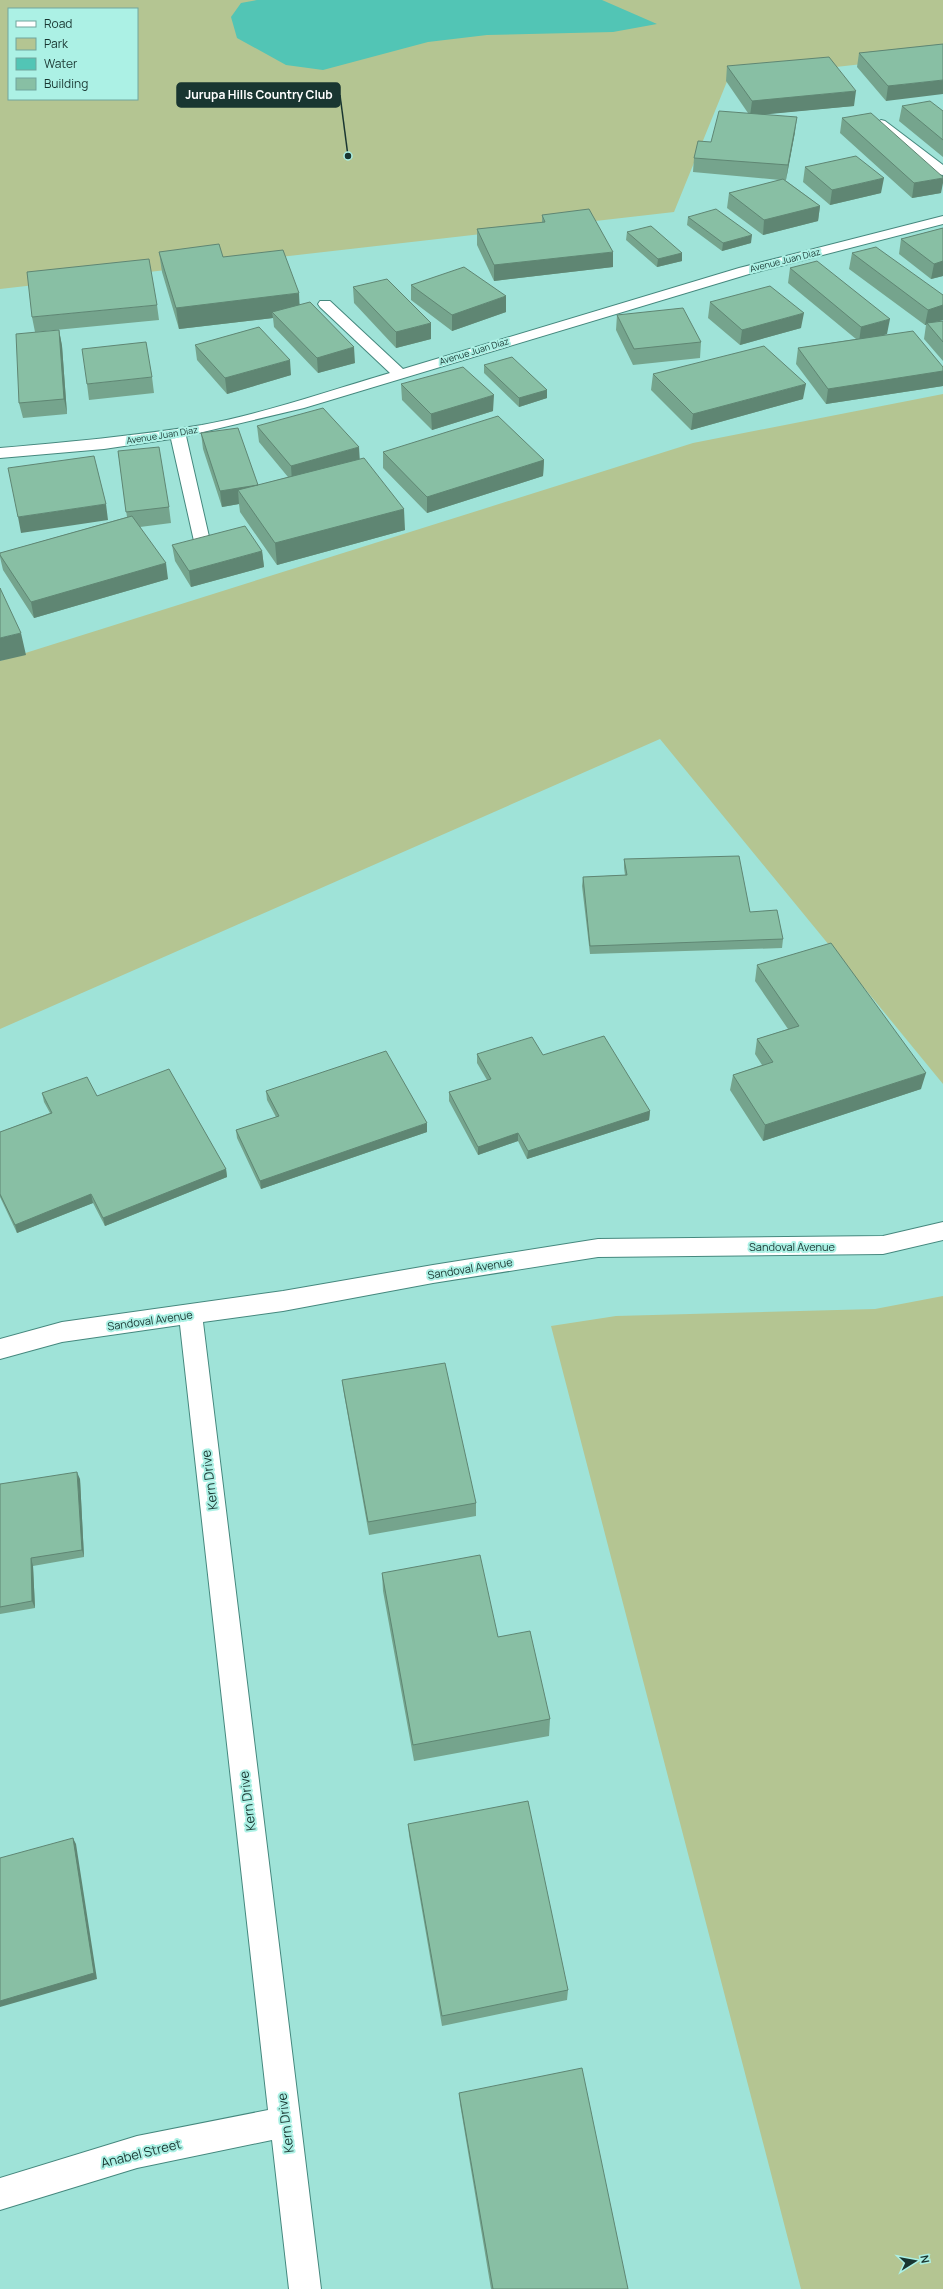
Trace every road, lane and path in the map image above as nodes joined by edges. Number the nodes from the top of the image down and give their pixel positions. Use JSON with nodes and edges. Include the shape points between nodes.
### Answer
{"nodes":[{"id":1,"x":881,"y":124,"type":"edge"},
{"id":2,"x":943,"y":171,"type":"edge"},
{"id":3,"x":943,"y":220,"type":"edge"},
{"id":4,"x":325,"y":304,"type":"dead end"},
{"id":5,"x":400,"y":374,"type":"junction"},
{"id":6,"x":178,"y":433,"type":"junction"},
{"id":7,"x":0,"y":453,"type":"edge"},
{"id":8,"x":202,"y":541,"type":"edge"},
{"id":9,"x":943,"y":1231,"type":"edge"},
{"id":10,"x":190,"y":1314,"type":"junction"},
{"id":11,"x":0,"y":1349,"type":"edge"},
{"id":12,"x":285,"y":2122,"type":"junction"},
{"id":13,"x":0,"y":2194,"type":"edge"},
{"id":14,"x":305,"y":2289,"type":"edge"}],
"edges":[{"from":1,"to":2,"type":"street"},
{"from":3,"to":5,"type":"street","name":"Avenue Juan Diaz","via":[[744,271]]},
{"from":4,"to":5,"type":"street"},
{"from":5,"to":6,"type":"street","name":"Avenue Juan Diaz","via":[[298,405],[204,429]]},
{"from":6,"to":7,"type":"street","name":"Avenue Juan Diaz","via":[[104,444]]},
{"from":6,"to":8,"type":"street"},
{"from":9,"to":10,"type":"street","name":"Sandoval Avenue","via":[[883,1245],[598,1248],[283,1301]]},
{"from":10,"to":11,"type":"street","name":"Sandoval Avenue","via":[[62,1332]]},
{"from":10,"to":12,"type":"street","name":"Kern Drive"},
{"from":12,"to":13,"type":"street","name":"Anabel Street","via":[[137,2152]]},
{"from":12,"to":14,"type":"street","name":"Kern Drive"}]}
